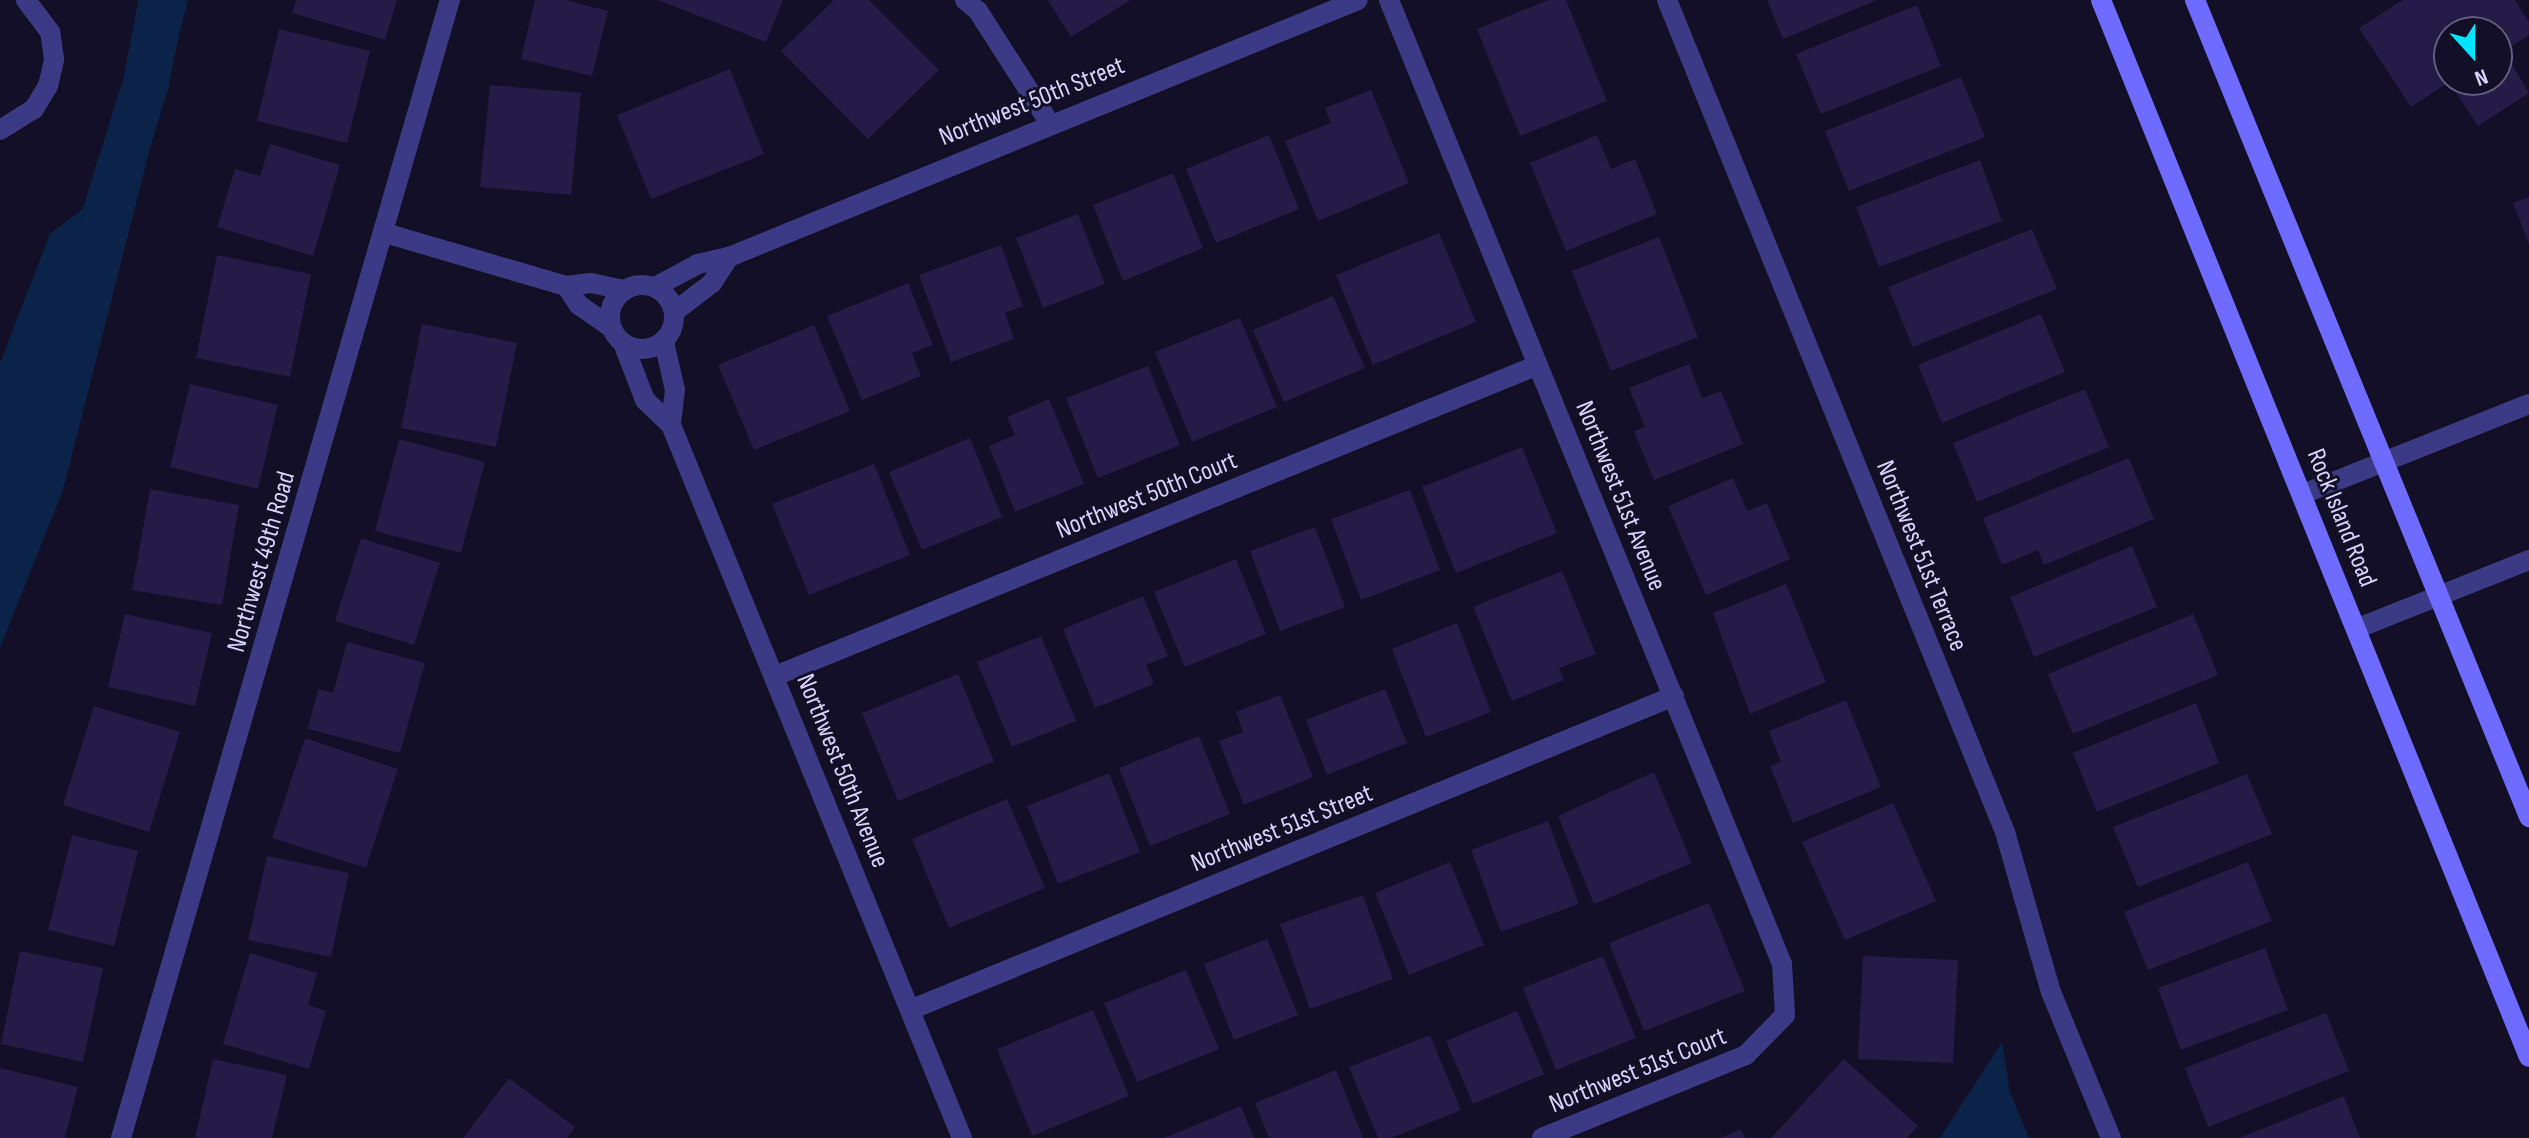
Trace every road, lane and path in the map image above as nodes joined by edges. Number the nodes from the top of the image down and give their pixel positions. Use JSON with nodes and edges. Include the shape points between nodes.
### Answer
{"nodes":[{"id":1,"x":26,"y":0,"type":"edge"},
{"id":2,"x":450,"y":0,"type":"edge"},
{"id":3,"x":965,"y":0,"type":"edge"},
{"id":4,"x":1358,"y":0,"type":"edge"},
{"id":5,"x":1389,"y":0,"type":"edge"},
{"id":6,"x":1667,"y":0,"type":"edge"},
{"id":7,"x":2101,"y":0,"type":"edge"},
{"id":8,"x":2195,"y":0,"type":"edge"},
{"id":9,"x":1049,"y":122,"type":"junction"},
{"id":10,"x":0,"y":130,"type":"edge"},
{"id":11,"x":385,"y":233,"type":"junction"},
{"id":12,"x":729,"y":257,"type":"junction"},
{"id":13,"x":566,"y":286,"type":"junction"},
{"id":14,"x":655,"y":287,"type":"junction"},
{"id":15,"x":625,"y":290,"type":"junction"},
{"id":16,"x":674,"y":312,"type":"junction"},
{"id":17,"x":617,"y":335,"type":"junction"},
{"id":18,"x":664,"y":342,"type":"junction"},
{"id":19,"x":1538,"y":365,"type":"junction"},
{"id":20,"x":2529,"y":404,"type":"edge"},
{"id":21,"x":671,"y":425,"type":"junction"},
{"id":22,"x":2385,"y":460,"type":"junction"},
{"id":23,"x":2303,"y":494,"type":"junction"},
{"id":24,"x":2529,"y":560,"type":"edge"},
{"id":25,"x":2440,"y":594,"type":"junction"},
{"id":26,"x":2358,"y":628,"type":"junction"},
{"id":27,"x":775,"y":676,"type":"junction"},
{"id":28,"x":1674,"y":696,"type":"junction"},
{"id":29,"x":2529,"y":817,"type":"edge"},
{"id":30,"x":910,"y":1010,"type":"junction"},
{"id":31,"x":1785,"y":1015,"type":"joint"},
{"id":32,"x":2529,"y":1057,"type":"edge"},
{"id":33,"x":121,"y":1138,"type":"edge"},
{"id":34,"x":962,"y":1138,"type":"edge"},
{"id":35,"x":1542,"y":1138,"type":"edge"},
{"id":36,"x":2111,"y":1138,"type":"edge"}],
"edges":[{"from":1,"to":10,"type":"street","via":[[50,32],[54,59],[48,86],[34,109]]},
{"from":2,"to":11,"type":"street","name":"Northwest 49th Road"},
{"from":3,"to":9,"type":"street","via":[[978,11]]},
{"from":4,"to":9,"type":"street","name":"Northwest 50th Street"},
{"from":5,"to":19,"type":"street","name":"Northwest 51st Avenue"},
{"from":6,"to":36,"type":"street","name":"Northwest 51st Terrace","via":[[2005,832],[2051,992]]},
{"from":7,"to":23,"type":"main road","name":"Rock Island Road"},
{"from":8,"to":22,"type":"main road"},
{"from":9,"to":12,"type":"street","name":"Northwest 50th Street"},
{"from":11,"to":13,"type":"street"},
{"from":11,"to":33,"type":"street","name":"Northwest 49th Road"},
{"from":12,"to":14,"type":"street","name":"Northwest 50th Street","via":[[698,264]]},
{"from":12,"to":16,"type":"street","name":"Northwest 50th Street","via":[[712,283]]},
{"from":13,"to":15,"type":"street","via":[[591,283]]},
{"from":13,"to":17,"type":"street","via":[[579,305]]},
{"from":14,"to":15,"type":"street"},
{"from":14,"to":16,"type":"street","via":[[664,292]]},
{"from":15,"to":17,"type":"street","via":[[612,306]]},
{"from":16,"to":18,"type":"street"},
{"from":17,"to":18,"type":"street","via":[[643,349]]},
{"from":17,"to":21,"type":"street","name":"Northwest 50th Avenue","via":[[645,400]]},
{"from":18,"to":21,"type":"street","name":"Northwest 50th Avenue","via":[[675,390]]},
{"from":19,"to":27,"type":"street","name":"Northwest 50th Court"},
{"from":19,"to":28,"type":"street","name":"Northwest 51st Avenue"},
{"from":20,"to":22,"type":"street"},
{"from":21,"to":27,"type":"street","name":"Northwest 50th Avenue"},
{"from":22,"to":23,"type":"street"},
{"from":22,"to":25,"type":"main road"},
{"from":23,"to":26,"type":"main road","name":"Rock Island Road"},
{"from":24,"to":25,"type":"street"},
{"from":25,"to":26,"type":"street"},
{"from":25,"to":29,"type":"main road"},
{"from":26,"to":32,"type":"main road","name":"Rock Island Road"},
{"from":27,"to":30,"type":"street","name":"Northwest 50th Avenue"},
{"from":28,"to":30,"type":"street","name":"Northwest 51st Street"},
{"from":28,"to":31,"type":"street","name":"Northwest 51st Avenue","via":[[1782,964]]},
{"from":30,"to":34,"type":"street","name":"Northwest 50th Avenue"},
{"from":31,"to":35,"type":"street","name":"Northwest 51st Court","via":[[1746,1055]]}]}
